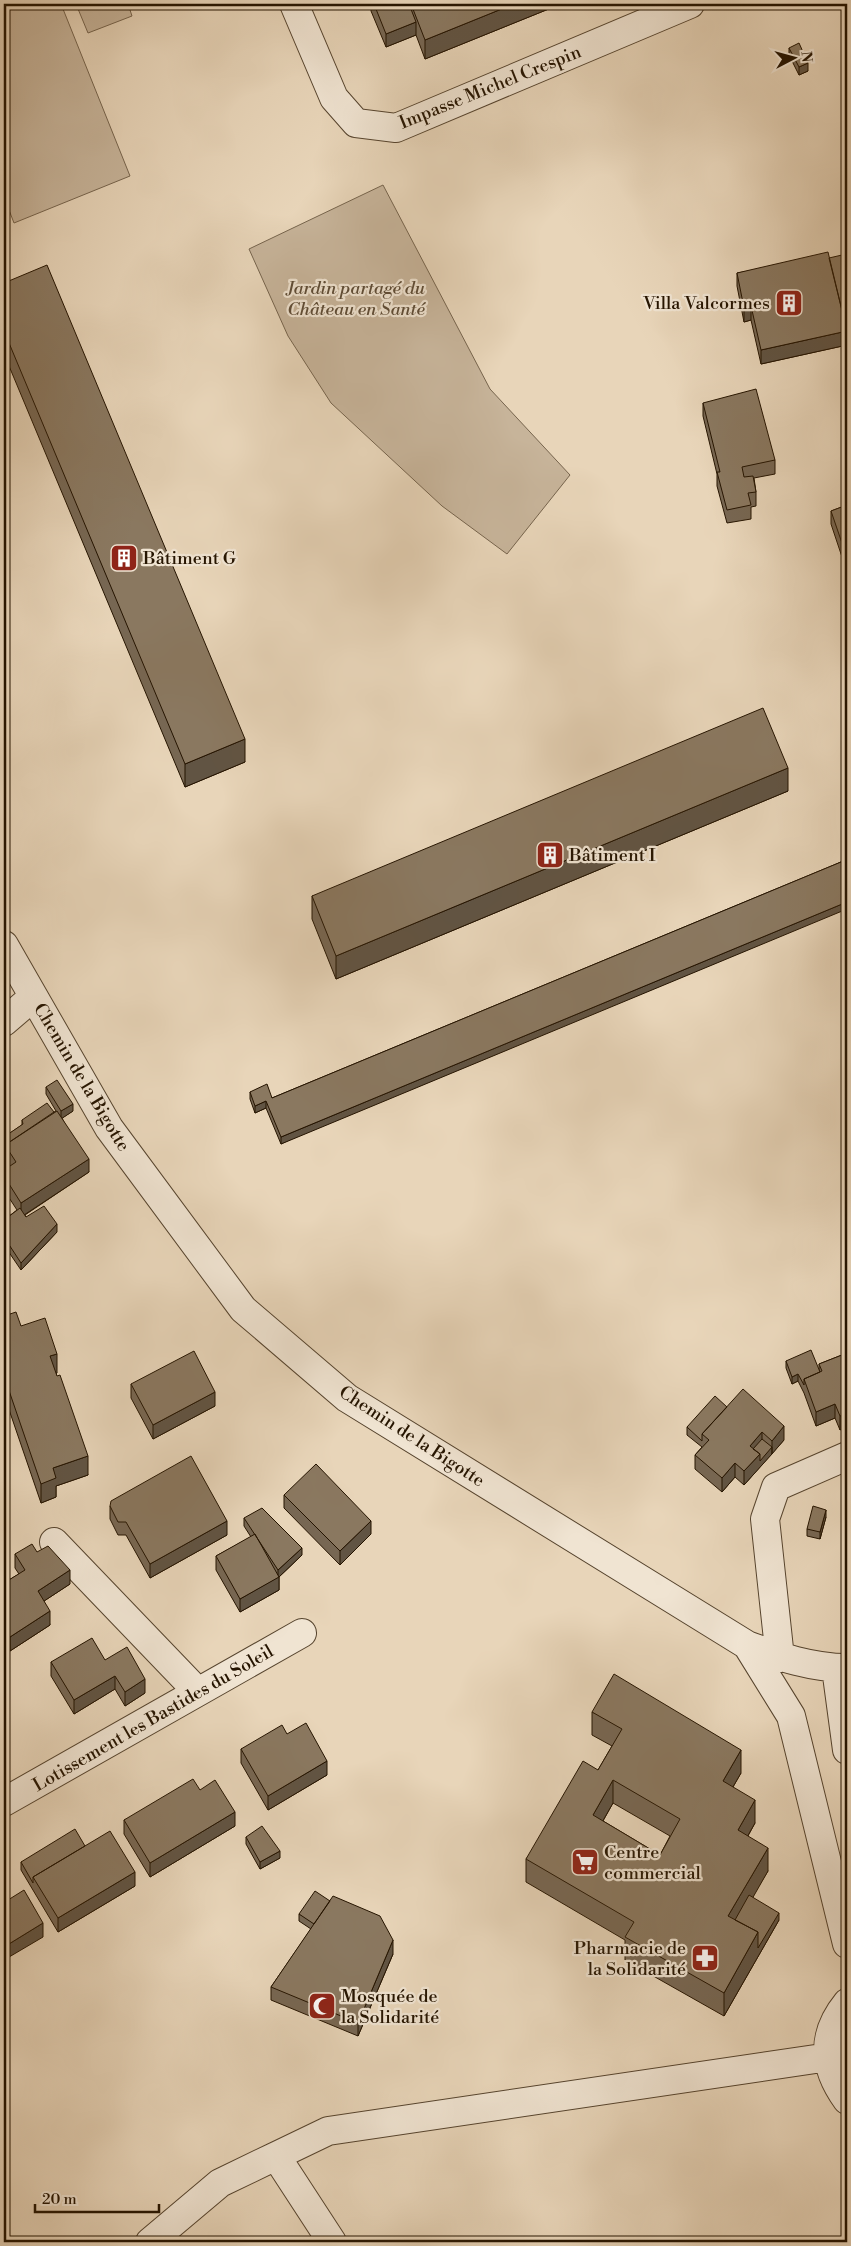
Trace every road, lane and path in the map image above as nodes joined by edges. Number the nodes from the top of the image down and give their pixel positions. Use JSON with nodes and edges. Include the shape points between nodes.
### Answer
{"nodes":[{"id":1,"x":294,"y":4,"type":"edge"},
{"id":2,"x":690,"y":4,"type":"edge"},
{"id":3,"x":4,"y":945,"type":"edge"},
{"id":4,"x":34,"y":997,"type":"junction"},
{"id":5,"x":4,"y":1022,"type":"edge"},
{"id":6,"x":847,"y":1456,"type":"edge"},
{"id":7,"x":54,"y":1542,"type":"dead end"},
{"id":8,"x":302,"y":1633,"type":"dead end"},
{"id":9,"x":747,"y":1645,"type":"junction"},
{"id":10,"x":780,"y":1658,"type":"junction"},
{"id":11,"x":842,"y":1668,"type":"edge"},
{"id":12,"x":198,"y":1692,"type":"junction"},
{"id":13,"x":847,"y":1750,"type":"edge"},
{"id":14,"x":4,"y":1802,"type":"edge"},
{"id":15,"x":847,"y":1944,"type":"edge"},
{"id":16,"x":847,"y":2003,"type":"edge"},
{"id":17,"x":829,"y":2057,"type":"junction"},
{"id":18,"x":847,"y":2100,"type":"edge"},
{"id":19,"x":276,"y":2156,"type":"junction"},
{"id":20,"x":150,"y":2242,"type":"edge"},
{"id":21,"x":332,"y":2242,"type":"edge"}],
"edges":[{"from":1,"to":2,"type":"street","name":"Impasse Michel Crespin","via":[[334,98],[356,123],[396,128]]},
{"from":3,"to":4,"type":"street","name":"Chemin de la Bigotte"},
{"from":4,"to":5,"type":"street"},
{"from":4,"to":9,"type":"street","name":"Chemin de la Bigotte","via":[[109,1128],[243,1309],[347,1398]]},
{"from":6,"to":10,"type":"street","via":[[776,1487],[765,1519]]},
{"from":7,"to":12,"type":"street"},
{"from":8,"to":12,"type":"street","name":"Lotissement les Bastides du Soleil"},
{"from":9,"to":10,"type":"street","name":"Chemin de la Bigotte"},
{"from":9,"to":15,"type":"street","via":[[791,1716]]},
{"from":10,"to":11,"type":"street","name":"Chemin de la Bigotte"},
{"from":11,"to":13,"type":"street"},
{"from":12,"to":14,"type":"street","name":"Lotissement les Bastides du Soleil"},
{"from":16,"to":17,"type":"street","via":[[836,2018],[828,2042]]},
{"from":17,"to":18,"type":"street","via":[[837,2087]]},
{"from":17,"to":19,"type":"street","via":[[328,2131]]},
{"from":19,"to":20,"type":"street","via":[[220,2184]]},
{"from":19,"to":21,"type":"street"}]}
